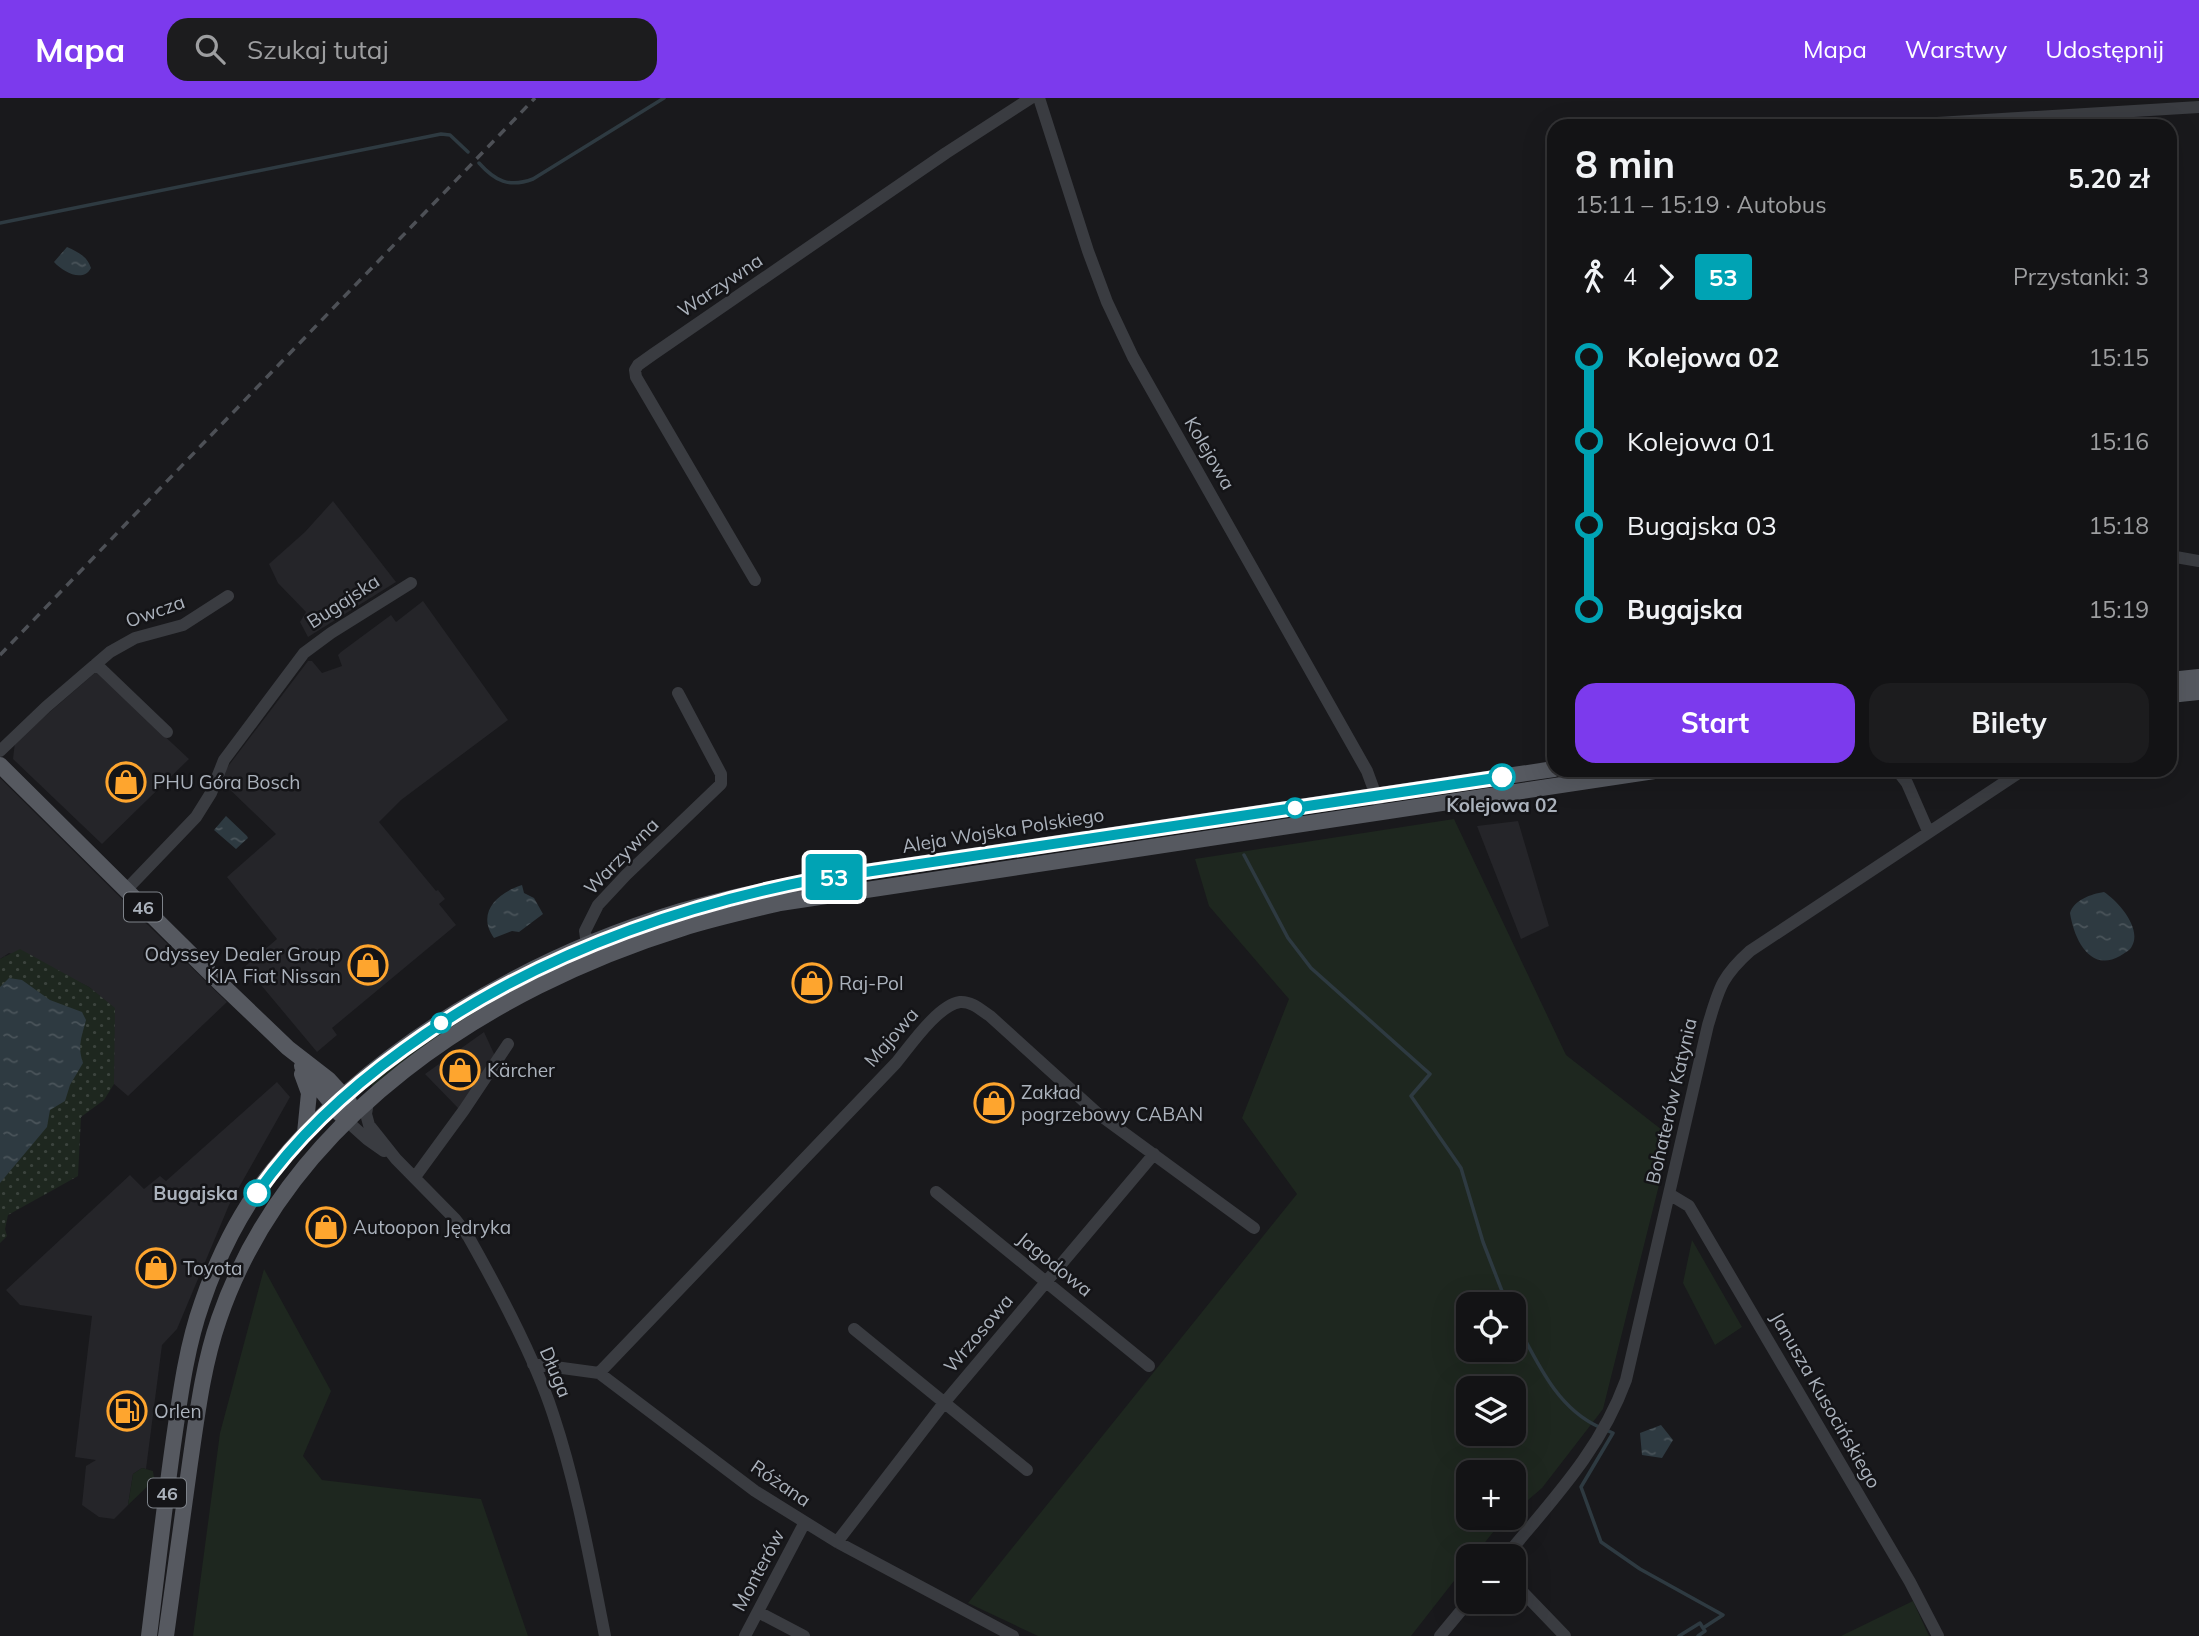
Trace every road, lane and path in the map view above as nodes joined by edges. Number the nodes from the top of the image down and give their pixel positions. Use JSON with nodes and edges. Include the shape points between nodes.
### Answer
{"nodes":[{"id":1,"x":1031,"y":98,"type":"edge"},
{"id":2,"x":1039,"y":98,"type":"edge"},
{"id":3,"x":2199,"y":107,"type":"edge"},
{"id":4,"x":1989,"y":119,"type":"edge"},
{"id":5,"x":2177,"y":557,"type":"edge"},
{"id":6,"x":2199,"y":561,"type":"edge"},
{"id":7,"x":755,"y":580,"type":"dead end"},
{"id":8,"x":411,"y":583,"type":"dead end"},
{"id":9,"x":228,"y":596,"type":"dead end"},
{"id":10,"x":96,"y":664,"type":"junction"},
{"id":11,"x":2177,"y":680,"type":"edge"},
{"id":12,"x":2198,"y":682,"type":"edge"},
{"id":13,"x":2177,"y":692,"type":"edge"},
{"id":14,"x":678,"y":693,"type":"dead end"},
{"id":15,"x":167,"y":732,"type":"dead end"},
{"id":16,"x":0,"y":751,"type":"edge"},
{"id":17,"x":0,"y":765,"type":"edge"},
{"id":18,"x":1547,"y":770,"type":"edge"},
{"id":19,"x":1616,"y":777,"type":"edge"},
{"id":20,"x":1902,"y":777,"type":"edge"},
{"id":21,"x":2012,"y":777,"type":"edge"},
{"id":22,"x":1376,"y":795,"type":"junction"},
{"id":23,"x":1382,"y":813,"type":"junction"},
{"id":24,"x":1928,"y":831,"type":"junction"},
{"id":25,"x":126,"y":890,"type":"junction"},
{"id":26,"x":587,"y":946,"type":"junction"},
{"id":27,"x":508,"y":1044,"type":"dead end"},
{"id":28,"x":288,"y":1048,"type":"junction"},
{"id":29,"x":338,"y":1101,"type":"junction"},
{"id":30,"x":357,"y":1111,"type":"junction"},
{"id":31,"x":305,"y":1133,"type":"junction"},
{"id":32,"x":1154,"y":1154,"type":"junction"},
{"id":33,"x":396,"y":1158,"type":"junction"},
{"id":34,"x":415,"y":1177,"type":"junction"},
{"id":35,"x":936,"y":1192,"type":"dead end"},
{"id":36,"x":1669,"y":1194,"type":"junction"},
{"id":37,"x":1254,"y":1228,"type":"dead end"},
{"id":38,"x":1046,"y":1283,"type":"junction"},
{"id":39,"x":854,"y":1329,"type":"dead end"},
{"id":40,"x":533,"y":1364,"type":"junction"},
{"id":41,"x":1149,"y":1366,"type":"dead end"},
{"id":42,"x":599,"y":1373,"type":"junction"},
{"id":43,"x":944,"y":1403,"type":"junction"},
{"id":44,"x":1027,"y":1470,"type":"dead end"},
{"id":45,"x":805,"y":1522,"type":"junction"},
{"id":46,"x":836,"y":1542,"type":"junction"},
{"id":47,"x":1516,"y":1544,"type":"edge"},
{"id":48,"x":1526,"y":1595,"type":"edge"},
{"id":49,"x":758,"y":1612,"type":"junction"},
{"id":50,"x":1458,"y":1614,"type":"edge"},
{"id":51,"x":149,"y":1636,"type":"edge"},
{"id":52,"x":166,"y":1636,"type":"edge"},
{"id":53,"x":605,"y":1636,"type":"edge"},
{"id":54,"x":745,"y":1636,"type":"edge"},
{"id":55,"x":804,"y":1636,"type":"edge"},
{"id":56,"x":1013,"y":1636,"type":"edge"},
{"id":57,"x":1440,"y":1636,"type":"edge"},
{"id":58,"x":1565,"y":1636,"type":"edge"},
{"id":59,"x":1938,"y":1636,"type":"edge"}],
"edges":[{"from":1,"to":7,"type":"street","name":"Warzywna","via":[[635,370]]},
{"from":2,"to":22,"type":"street","name":"Kolejowa","via":[[1112,313],[1367,771]]},
{"from":3,"to":4,"type":"street"},
{"from":5,"to":6,"type":"street"},
{"from":8,"to":25,"type":"street","name":"Bugajska","via":[[304,653],[224,760],[197,817]]},
{"from":9,"to":10,"type":"street","name":"Owcza","via":[[183,625],[125,642]]},
{"from":10,"to":15,"type":"street"},
{"from":10,"to":16,"type":"street","name":"Owcza"},
{"from":11,"to":12,"type":"main road"},
{"from":12,"to":13,"type":"main road"},
{"from":14,"to":26,"type":"street","name":"Warzywna","via":[[721,774],[721,784],[598,905],[584,931]]},
{"from":17,"to":25,"type":"main road","number":"46"},
{"from":18,"to":22,"type":"main road","name":"Aleja Wojska Polskiego"},
{"from":19,"to":23,"type":"main road","name":"Aleja Wojska Polskiego"},
{"from":20,"to":24,"type":"street"},
{"from":21,"to":24,"type":"street","name":"Bohaterów Katynia"},
{"from":22,"to":23,"type":"street","name":"Kolejowa"},
{"from":22,"to":26,"type":"main road","name":"Aleja Wojska Polskiego","via":[[812,880],[678,912]]},
{"from":23,"to":30,"type":"main road","name":"Aleja Wojska Polskiego","via":[[807,898],[682,928],[572,970],[508,1003],[438,1047]]},
{"from":24,"to":36,"type":"street","name":"Bohaterów Katynia","via":[[1729,969],[1708,1025]]},
{"from":25,"to":28,"type":"main road","number":"46"},
{"from":26,"to":29,"type":"main road","name":"Aleja Wojska Polskiego","via":[[473,1003]]},
{"from":27,"to":34,"type":"street"},
{"from":28,"to":29,"type":"main road"},
{"from":28,"to":31,"type":"main road","number":"46","via":[[309,1089]]},
{"from":29,"to":30,"type":"main road"},
{"from":29,"to":31,"type":"main road","name":"Aleja Wojska Polskiego"},
{"from":30,"to":33,"type":"street","name":"Długa","via":[[366,1114],[369,1125]]},
{"from":30,"to":33,"type":"street","name":"Długa","via":[[367,1139]]},
{"from":30,"to":52,"type":"main road","name":"Aleja Wojska Polskiego","number":"46","via":[[276,1203],[239,1267],[219,1320],[199,1408]]},
{"from":31,"to":51,"type":"main road","name":"Aleja Wojska Polskiego","number":"46","via":[[247,1209],[202,1303],[180,1398]]},
{"from":32,"to":37,"type":"street","name":"Majowa"},
{"from":32,"to":38,"type":"street","name":"Wrzosowa"},
{"from":32,"to":42,"type":"street","name":"Majowa","via":[[1097,1113],[990,1016],[974,1004],[960,1002],[935,1015],[896,1063]]},
{"from":33,"to":34,"type":"street","name":"Długa"},
{"from":34,"to":40,"type":"street","name":"Długa","via":[[468,1236]]},
{"from":35,"to":38,"type":"street","name":"Jagodowa"},
{"from":36,"to":47,"type":"street","name":"Bohaterów Katynia","via":[[1615,1412],[1587,1458]]},
{"from":36,"to":59,"type":"street","name":"Janusza Kusocińskiego","via":[[1689,1206]]},
{"from":38,"to":41,"type":"street","name":"Jagodowa"},
{"from":38,"to":43,"type":"street","name":"Wrzosowa"},
{"from":39,"to":43,"type":"street"},
{"from":40,"to":42,"type":"street","name":"Różana"},
{"from":40,"to":53,"type":"street","name":"Długa","via":[[568,1464]]},
{"from":42,"to":45,"type":"street","name":"Różana","via":[[755,1491]]},
{"from":43,"to":44,"type":"street"},
{"from":43,"to":46,"type":"street","name":"Wrzosowa"},
{"from":45,"to":46,"type":"street","name":"Różana"},
{"from":45,"to":49,"type":"street","name":"Monterów"},
{"from":46,"to":56,"type":"street","name":"Różana"},
{"from":48,"to":58,"type":"street"},
{"from":49,"to":54,"type":"street","name":"Monterów"},
{"from":49,"to":55,"type":"street"},
{"from":50,"to":57,"type":"street"}]}
